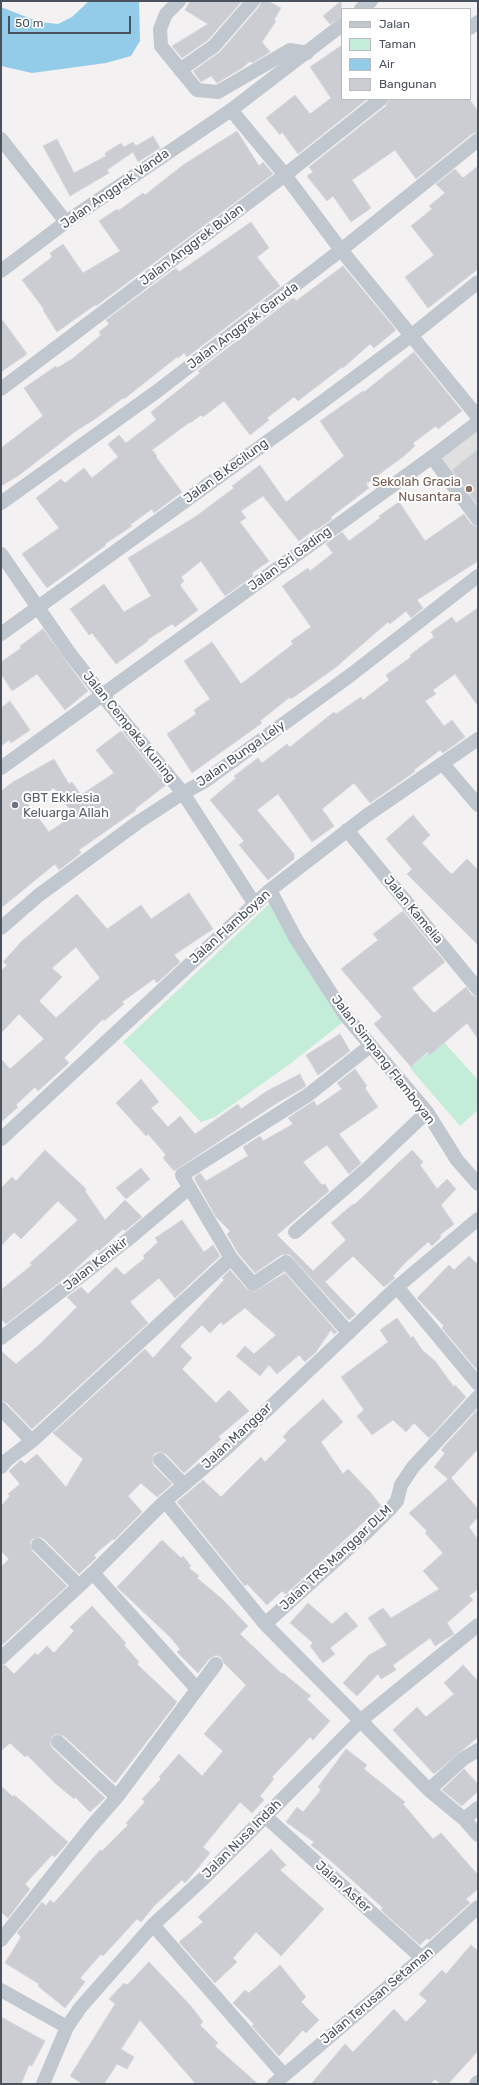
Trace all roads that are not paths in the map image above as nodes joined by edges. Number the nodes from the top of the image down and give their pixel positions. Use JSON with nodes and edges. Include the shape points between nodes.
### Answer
{"nodes":[{"id":1,"x":179,"y":1,"type":"edge"},
{"id":2,"x":253,"y":1,"type":"edge"},
{"id":3,"x":371,"y":1,"type":"edge"},
{"id":4,"x":363,"y":8,"type":"edge"},
{"id":5,"x":341,"y":26,"type":"edge"},
{"id":6,"x":307,"y":53,"type":"junction"},
{"id":7,"x":180,"y":70,"type":"junction"},
{"id":8,"x":380,"y":100,"type":"edge"},
{"id":9,"x":231,"y":110,"type":"junction"},
{"id":10,"x":1,"y":139,"type":"edge"},
{"id":11,"x":478,"y":140,"type":"edge"},
{"id":12,"x":285,"y":175,"type":"junction"},
{"id":13,"x":66,"y":222,"type":"junction"},
{"id":14,"x":341,"y":250,"type":"junction"},
{"id":15,"x":1,"y":271,"type":"edge"},
{"id":16,"x":478,"y":282,"type":"edge"},
{"id":17,"x":412,"y":335,"type":"junction"},
{"id":18,"x":1,"y":388,"type":"edge"},
{"id":19,"x":478,"y":417,"type":"edge"},
{"id":20,"x":478,"y":422,"type":"edge"},
{"id":21,"x":432,"y":457,"type":"junction"},
{"id":22,"x":1,"y":503,"type":"edge"},
{"id":23,"x":478,"y":518,"type":"edge"},
{"id":24,"x":1,"y":554,"type":"edge"},
{"id":25,"x":478,"y":576,"type":"edge"},
{"id":26,"x":39,"y":606,"type":"junction"},
{"id":27,"x":1,"y":634,"type":"edge"},
{"id":28,"x":102,"y":695,"type":"junction"},
{"id":29,"x":478,"y":739,"type":"edge"},
{"id":30,"x":443,"y":764,"type":"junction"},
{"id":31,"x":1,"y":768,"type":"edge"},
{"id":32,"x":183,"y":793,"type":"junction"},
{"id":33,"x":478,"y":805,"type":"edge"},
{"id":34,"x":347,"y":830,"type":"junction"},
{"id":35,"x":270,"y":890,"type":"junction"},
{"id":36,"x":254,"y":904,"type":"junction"},
{"id":37,"x":1,"y":928,"type":"edge"},
{"id":38,"x":478,"y":989,"type":"edge"},
{"id":39,"x":370,"y":1046,"type":"junction"},
{"id":40,"x":426,"y":1112,"type":"junction"},
{"id":41,"x":1,"y":1139,"type":"edge"},
{"id":42,"x":478,"y":1184,"type":"edge"},
{"id":43,"x":189,"y":1188,"type":"junction"},
{"id":44,"x":478,"y":1219,"type":"edge"},
{"id":45,"x":295,"y":1232,"type":"dead end"},
{"id":46,"x":231,"y":1258,"type":"junction"},
{"id":47,"x":397,"y":1287,"type":"junction"},
{"id":48,"x":349,"y":1333,"type":"junction"},
{"id":49,"x":1,"y":1338,"type":"edge"},
{"id":50,"x":478,"y":1384,"type":"edge"},
{"id":51,"x":478,"y":1397,"type":"edge"},
{"id":52,"x":1,"y":1409,"type":"edge"},
{"id":53,"x":32,"y":1442,"type":"junction"},
{"id":54,"x":160,"y":1460,"type":"dead end"},
{"id":55,"x":1,"y":1467,"type":"edge"},
{"id":56,"x":184,"y":1485,"type":"junction"},
{"id":57,"x":165,"y":1501,"type":"junction"},
{"id":58,"x":38,"y":1545,"type":"dead end"},
{"id":59,"x":93,"y":1573,"type":"junction"},
{"id":60,"x":78,"y":1586,"type":"junction"},
{"id":61,"x":265,"y":1624,"type":"junction"},
{"id":62,"x":478,"y":1625,"type":"edge"},
{"id":63,"x":1,"y":1658,"type":"edge"},
{"id":64,"x":216,"y":1664,"type":"dead end"},
{"id":65,"x":198,"y":1689,"type":"junction"},
{"id":66,"x":360,"y":1721,"type":"junction"},
{"id":67,"x":58,"y":1742,"type":"dead end"},
{"id":68,"x":478,"y":1750,"type":"edge"},
{"id":69,"x":429,"y":1790,"type":"junction"},
{"id":70,"x":118,"y":1797,"type":"junction"},
{"id":71,"x":478,"y":1808,"type":"edge"},
{"id":72,"x":265,"y":1816,"type":"junction"},
{"id":73,"x":464,"y":1819,"type":"junction"},
{"id":74,"x":478,"y":1835,"type":"edge"},
{"id":75,"x":478,"y":1907,"type":"edge"},
{"id":76,"x":153,"y":1925,"type":"junction"},
{"id":77,"x":1,"y":1940,"type":"edge"},
{"id":78,"x":422,"y":1958,"type":"junction"},
{"id":79,"x":1,"y":1990,"type":"edge"},
{"id":80,"x":67,"y":2027,"type":"junction"},
{"id":81,"x":279,"y":2080,"type":"edge"},
{"id":82,"x":43,"y":2084,"type":"edge"}],
"edges":[{"from":1,"to":7,"type":"street","via":[[166,14],[160,29],[161,46]]},
{"from":2,"to":7,"type":"street","via":[[214,46]]},
{"from":3,"to":4,"type":"street"},
{"from":5,"to":6,"type":"street","name":"Jalan Anggrek Vanda"},
{"from":6,"to":7,"type":"street","via":[[290,50],[218,92],[197,90]]},
{"from":6,"to":9,"type":"street","name":"Jalan Anggrek Vanda"},
{"from":8,"to":12,"type":"street","name":"Jalan Anggrek Bulan"},
{"from":9,"to":12,"type":"street"},
{"from":9,"to":13,"type":"street","name":"Jalan Anggrek Vanda"},
{"from":10,"to":13,"type":"street"},
{"from":11,"to":14,"type":"street","name":"Jalan Anggrek Garuda"},
{"from":12,"to":14,"type":"street"},
{"from":12,"to":18,"type":"street","name":"Jalan Anggrek Bulan"},
{"from":13,"to":15,"type":"street","name":"Jalan Anggrek Vanda"},
{"from":14,"to":17,"type":"street"},
{"from":14,"to":22,"type":"street","name":"Jalan Anggrek Garuda","via":[[156,392]]},
{"from":16,"to":17,"type":"street","name":"Jalan B.Kecilung"},
{"from":17,"to":19,"type":"street"},
{"from":17,"to":26,"type":"street","name":"Jalan B.Kecilung"},
{"from":20,"to":21,"type":"street","name":"Jalan Sri Gading"},
{"from":21,"to":23,"type":"street"},
{"from":21,"to":28,"type":"street","name":"Jalan Sri Gading"},
{"from":24,"to":26,"type":"street","name":"Jalan Cempaka Kuning"},
{"from":25,"to":32,"type":"street","name":"Jalan Bunga Lely","via":[[205,782]]},
{"from":26,"to":27,"type":"street","name":"Jalan B.Kecilung"},
{"from":26,"to":28,"type":"street","name":"Jalan Cempaka Kuning","via":[[68,651]]},
{"from":28,"to":31,"type":"street","name":"Jalan Sri Gading"},
{"from":28,"to":32,"type":"street","name":"Jalan Cempaka Kuning"},
{"from":29,"to":30,"type":"street","name":"Jalan Flamboyan"},
{"from":30,"to":33,"type":"street"},
{"from":30,"to":34,"type":"street","name":"Jalan Flamboyan"},
{"from":32,"to":36,"type":"street","name":"Jalan Cempaka Kuning"},
{"from":32,"to":37,"type":"street","name":"Jalan Bunga Lely","via":[[137,823],[39,895]]},
{"from":34,"to":35,"type":"street","name":"Jalan Flamboyan"},
{"from":34,"to":38,"type":"street","name":"Jalan Kamelia"},
{"from":35,"to":36,"type":"street","name":"Jalan Flamboyan"},
{"from":35,"to":39,"type":"street","name":"Jalan Simpang Flamboyan","via":[[324,984]]},
{"from":36,"to":41,"type":"street","name":"Jalan Flamboyan"},
{"from":39,"to":40,"type":"street","name":"Jalan Simpang Flamboyan"},
{"from":39,"to":43,"type":"street","via":[[308,1095],[182,1173]]},
{"from":40,"to":42,"type":"street","name":"Jalan Simpang Flamboyan","via":[[456,1160]]},
{"from":40,"to":45,"type":"street","via":[[367,1169]]},
{"from":43,"to":46,"type":"street"},
{"from":43,"to":49,"type":"street","name":"Jalan Kenikir","via":[[131,1238]]},
{"from":44,"to":47,"type":"street","name":"Jalan Manggar"},
{"from":46,"to":48,"type":"street","via":[[253,1284],[286,1262]]},
{"from":46,"to":53,"type":"street"},
{"from":47,"to":48,"type":"street","name":"Jalan Manggar"},
{"from":47,"to":50,"type":"street"},
{"from":48,"to":56,"type":"street","name":"Jalan Manggar"},
{"from":51,"to":61,"type":"street","name":"Jalan TRS Manggar DLM","via":[[413,1468],[401,1485],[397,1501],[391,1508]]},
{"from":52,"to":53,"type":"street"},
{"from":53,"to":55,"type":"street"},
{"from":54,"to":56,"type":"street"},
{"from":56,"to":57,"type":"street","name":"Jalan Manggar"},
{"from":57,"to":59,"type":"street","name":"Jalan Manggar"},
{"from":57,"to":61,"type":"street"},
{"from":58,"to":60,"type":"street"},
{"from":59,"to":60,"type":"street","name":"Jalan Manggar"},
{"from":59,"to":65,"type":"street"},
{"from":60,"to":63,"type":"street","name":"Jalan Manggar"},
{"from":61,"to":66,"type":"street"},
{"from":62,"to":66,"type":"street","name":"Jalan Nusa Indah"},
{"from":64,"to":65,"type":"street"},
{"from":65,"to":70,"type":"street"},
{"from":66,"to":69,"type":"street"},
{"from":66,"to":72,"type":"street","name":"Jalan Nusa Indah"},
{"from":67,"to":70,"type":"street"},
{"from":68,"to":69,"type":"street","via":[[463,1759]]},
{"from":69,"to":73,"type":"street"},
{"from":70,"to":77,"type":"street","via":[[90,1828]]},
{"from":71,"to":73,"type":"street"},
{"from":72,"to":76,"type":"street","name":"Jalan Nusa Indah"},
{"from":72,"to":78,"type":"street","name":"Jalan Aster"},
{"from":73,"to":74,"type":"street"},
{"from":75,"to":78,"type":"street","name":"Jalan Terusan Setaman"},
{"from":76,"to":80,"type":"street","name":"Jalan Nusa Indah","via":[[80,2008]]},
{"from":76,"to":81,"type":"street"},
{"from":78,"to":81,"type":"street","name":"Jalan Terusan Setaman"},
{"from":79,"to":80,"type":"street"},
{"from":80,"to":82,"type":"street","name":"Jalan Nusa Indah"}]}
